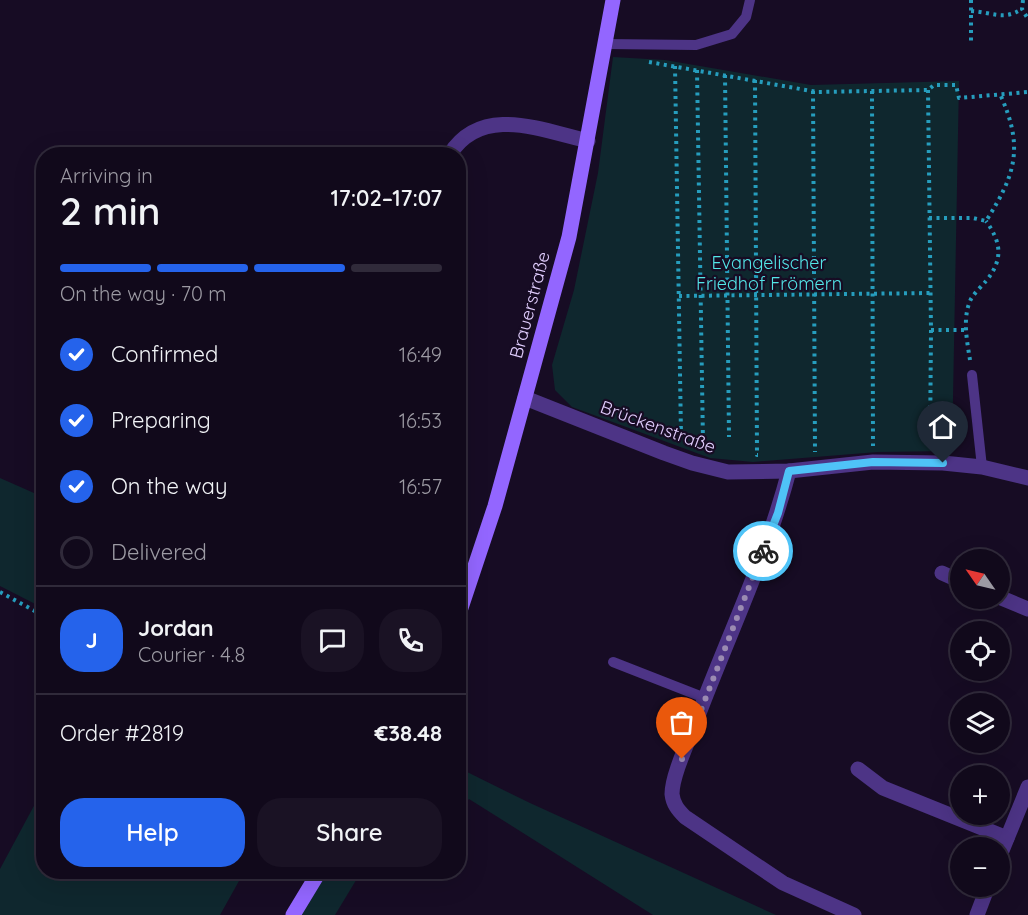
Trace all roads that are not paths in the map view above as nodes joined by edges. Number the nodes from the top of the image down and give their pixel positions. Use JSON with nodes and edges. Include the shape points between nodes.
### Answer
{"nodes":[{"id":1,"x":613,"y":0,"type":"edge"},
{"id":2,"x":750,"y":0,"type":"edge"},
{"id":3,"x":606,"y":44,"type":"junction"},
{"id":4,"x":588,"y":141,"type":"junction"},
{"id":5,"x":455,"y":147,"type":"edge"},
{"id":6,"x":972,"y":375,"type":"road end"},
{"id":7,"x":525,"y":398,"type":"junction"},
{"id":8,"x":982,"y":466,"type":"junction"},
{"id":9,"x":789,"y":471,"type":"junction"},
{"id":10,"x":1028,"y":478,"type":"edge"},
{"id":11,"x":942,"y":573,"type":"dead end"},
{"id":12,"x":950,"y":577,"type":"edge"},
{"id":13,"x":466,"y":593,"type":"edge"},
{"id":14,"x":1010,"y":602,"type":"edge"},
{"id":15,"x":1028,"y":609,"type":"edge"},
{"id":16,"x":613,"y":662,"type":"dead end"},
{"id":17,"x":705,"y":698,"type":"junction"},
{"id":18,"x":858,"y":769,"type":"dead end"},
{"id":19,"x":1028,"y":787,"type":"edge"},
{"id":20,"x":1005,"y":837,"type":"edge"},
{"id":21,"x":1007,"y":837,"type":"edge"},
{"id":22,"x":315,"y":879,"type":"edge"},
{"id":23,"x":984,"y":897,"type":"edge"},
{"id":24,"x":293,"y":915,"type":"edge"},
{"id":25,"x":854,"y":915,"type":"edge"},
{"id":26,"x":977,"y":915,"type":"edge"}],
"edges":[{"from":1,"to":3,"type":"main road","name":"Brauerstraße"},
{"from":2,"to":3,"type":"lane","via":[[746,17],[732,34],[696,45]]},
{"from":3,"to":4,"type":"main road","name":"Brauerstraße"},
{"from":4,"to":5,"type":"street","via":[[498,124],[471,132]]},
{"from":4,"to":7,"type":"main road","name":"Brauerstraße","via":[[569,237]]},
{"from":6,"to":8,"type":"lane"},
{"from":7,"to":9,"type":"street","name":"Brückenstraße","via":[[692,464],[729,472]]},
{"from":7,"to":13,"type":"main road","name":"Brauerstraße"},
{"from":8,"to":9,"type":"street","name":"Brückenstraße","via":[[873,462]]},
{"from":8,"to":10,"type":"street","name":"Brückenstraße"},
{"from":9,"to":17,"type":"street","via":[[778,513]]},
{"from":11,"to":12,"type":"street"},
{"from":14,"to":15,"type":"street"},
{"from":16,"to":17,"type":"lane"},
{"from":17,"to":25,"type":"street","via":[[674,780],[675,807],[685,818],[783,883]]},
{"from":18,"to":20,"type":"street","via":[[883,788]]},
{"from":19,"to":21,"type":"street"},
{"from":22,"to":24,"type":"main road"},
{"from":23,"to":26,"type":"street"}]}
